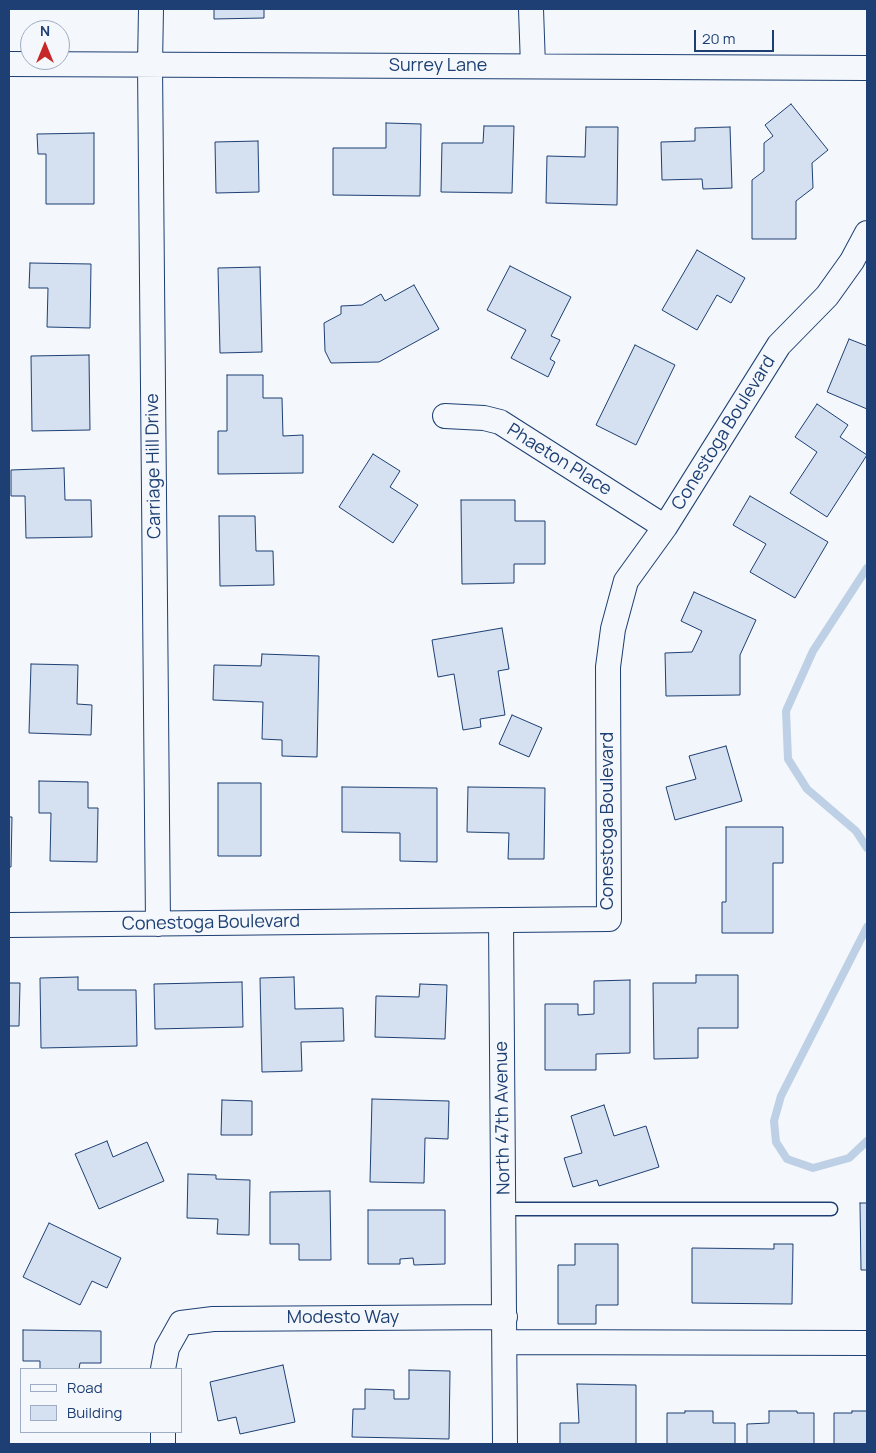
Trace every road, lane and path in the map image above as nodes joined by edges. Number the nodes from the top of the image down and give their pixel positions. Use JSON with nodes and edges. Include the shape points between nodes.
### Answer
{"nodes":[{"id":1,"x":151,"y":9,"type":"edge"},
{"id":2,"x":532,"y":9,"type":"edge"},
{"id":3,"x":9,"y":64,"type":"edge"},
{"id":4,"x":150,"y":65,"type":"junction"},
{"id":5,"x":533,"y":66,"type":"junction"},
{"id":6,"x":867,"y":68,"type":"edge"},
{"id":7,"x":867,"y":233,"type":"edge"},
{"id":8,"x":445,"y":416,"type":"dead end"},
{"id":9,"x":665,"y":527,"type":"junction"},
{"id":10,"x":501,"y":920,"type":"junction"},
{"id":11,"x":158,"y":924,"type":"junction"},
{"id":12,"x":9,"y":925,"type":"edge"},
{"id":13,"x":830,"y":1209,"type":"dead end"},
{"id":14,"x":505,"y":1210,"type":"junction"},
{"id":15,"x":505,"y":1317,"type":"junction"},
{"id":16,"x":505,"y":1342,"type":"junction"},
{"id":17,"x":867,"y":1343,"type":"edge"},
{"id":18,"x":163,"y":1368,"type":"edge"},
{"id":19,"x":505,"y":1444,"type":"edge"}],
"edges":[{"from":1,"to":4,"type":"street","name":"Carriage Hill Drive"},
{"from":2,"to":5,"type":"street"},
{"from":3,"to":4,"type":"street","name":"Surrey Lane"},
{"from":4,"to":5,"type":"street","name":"Surrey Lane"},
{"from":4,"to":11,"type":"street","name":"Carriage Hill Drive"},
{"from":5,"to":6,"type":"street","name":"Surrey Lane"},
{"from":7,"to":9,"type":"street","name":"Conestoga Boulevard","via":[[852,261],[826,296],[779,345]]},
{"from":8,"to":9,"type":"street","name":"Phaeton Place","via":[[500,422]]},
{"from":9,"to":10,"type":"street","name":"Conestoga Boulevard","via":[[626,580],[613,629],[608,667],[609,919]]},
{"from":10,"to":11,"type":"street","name":"Conestoga Boulevard"},
{"from":10,"to":14,"type":"street","name":"North 47th Avenue"},
{"from":11,"to":12,"type":"street","name":"Conestoga Boulevard"},
{"from":13,"to":14,"type":"lane"},
{"from":14,"to":15,"type":"street","name":"North 47th Avenue"},
{"from":15,"to":16,"type":"street","name":"North 47th Avenue"},
{"from":15,"to":18,"type":"street","name":"Modesto Way","via":[[213,1318],[181,1322],[167,1348]]},
{"from":16,"to":17,"type":"street"},
{"from":16,"to":19,"type":"street","name":"North 47th Avenue"}]}
